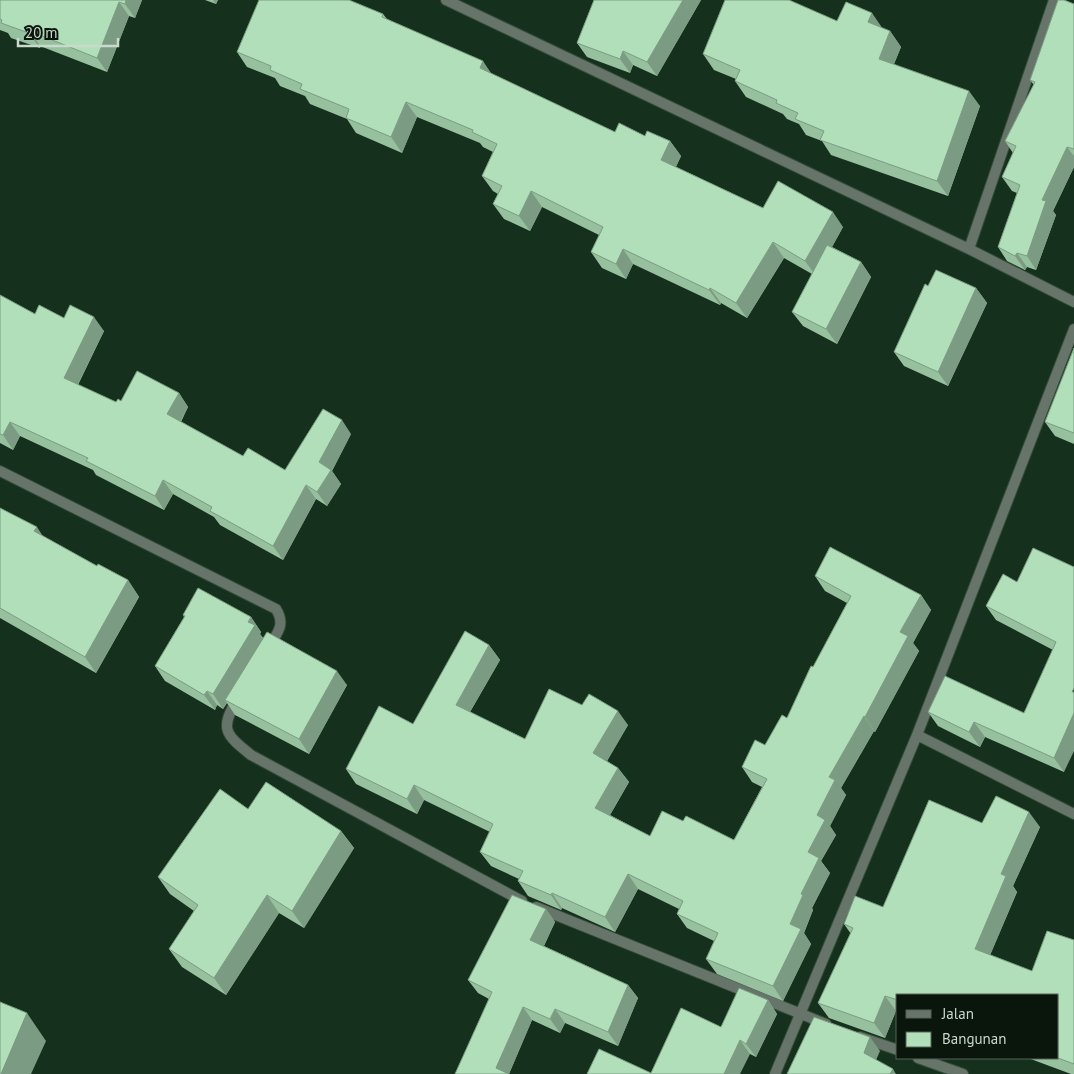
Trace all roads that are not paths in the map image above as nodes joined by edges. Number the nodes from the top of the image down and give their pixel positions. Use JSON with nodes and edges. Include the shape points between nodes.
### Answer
{"nodes":[{"id":1,"x":446,"y":0,"type":"edge"},
{"id":2,"x":1054,"y":0,"type":"edge"},
{"id":3,"x":969,"y":249,"type":"junction"},
{"id":4,"x":1074,"y":302,"type":"edge"},
{"id":5,"x":1074,"y":329,"type":"edge"},
{"id":6,"x":0,"y":471,"type":"edge"},
{"id":7,"x":261,"y":660,"type":"edge"},
{"id":8,"x":242,"y":691,"type":"edge"},
{"id":9,"x":917,"y":735,"type":"junction"},
{"id":10,"x":1074,"y":814,"type":"edge"},
{"id":11,"x":799,"y":1015,"type":"junction"},
{"id":12,"x":835,"y":1028,"type":"edge"},
{"id":13,"x":853,"y":1034,"type":"edge"},
{"id":14,"x":896,"y":1049,"type":"edge"},
{"id":15,"x":921,"y":1059,"type":"edge"},
{"id":16,"x":776,"y":1074,"type":"edge"},
{"id":17,"x":963,"y":1074,"type":"edge"}],
"edges":[{"from":1,"to":3,"type":"street"},
{"from":2,"to":3,"type":"street"},
{"from":3,"to":4,"type":"street"},
{"from":5,"to":9,"type":"street"},
{"from":6,"to":7,"type":"street","via":[[276,609],[281,618],[280,629]]},
{"from":8,"to":11,"type":"street","via":[[228,714],[226,729],[233,740],[251,755],[526,903]]},
{"from":9,"to":10,"type":"street"},
{"from":9,"to":11,"type":"street"},
{"from":11,"to":12,"type":"street"},
{"from":11,"to":16,"type":"street"},
{"from":13,"to":14,"type":"street"},
{"from":15,"to":17,"type":"street"}]}
